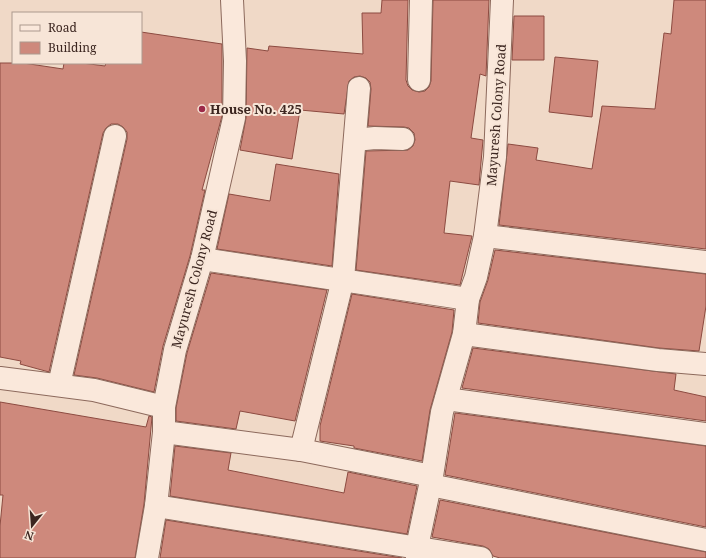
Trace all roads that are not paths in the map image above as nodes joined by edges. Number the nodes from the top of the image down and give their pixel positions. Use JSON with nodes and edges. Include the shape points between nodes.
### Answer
{"nodes":[{"id":1,"x":232,"y":0,"type":"edge"},
{"id":2,"x":422,"y":0,"type":"edge"},
{"id":3,"x":502,"y":0,"type":"edge"},
{"id":4,"x":419,"y":80,"type":"dead end"},
{"id":5,"x":359,"y":88,"type":"dead end"},
{"id":6,"x":115,"y":136,"type":"dead end"},
{"id":7,"x":355,"y":140,"type":"junction"},
{"id":8,"x":403,"y":140,"type":"dead end"},
{"id":9,"x":485,"y":236,"type":"junction"},
{"id":10,"x":202,"y":259,"type":"junction"},
{"id":11,"x":706,"y":262,"type":"edge"},
{"id":12,"x":343,"y":279,"type":"junction"},
{"id":13,"x":468,"y":299,"type":"junction"},
{"id":14,"x":464,"y":334,"type":"junction"},
{"id":15,"x":706,"y":364,"type":"edge"},
{"id":16,"x":0,"y":378,"type":"edge"},
{"id":17,"x":59,"y":385,"type":"junction"},
{"id":18,"x":446,"y":399,"type":"junction"},
{"id":19,"x":164,"y":407,"type":"junction"},
{"id":20,"x":164,"y":432,"type":"junction"},
{"id":21,"x":706,"y":434,"type":"edge"},
{"id":22,"x":301,"y":450,"type":"junction"},
{"id":23,"x":431,"y":480,"type":"junction"},
{"id":24,"x":156,"y":506,"type":"junction"},
{"id":25,"x":706,"y":540,"type":"edge"},
{"id":26,"x":417,"y":552,"type":"edge"},
{"id":27,"x":147,"y":558,"type":"edge"},
{"id":28,"x":481,"y":558,"type":"edge"}],
"edges":[{"from":1,"to":10,"type":"street","name":"Mayuresh Colony Road","via":[[234,118]]},
{"from":2,"to":4,"type":"street"},
{"from":3,"to":9,"type":"street","name":"Mayuresh Colony Road","via":[[495,157]]},
{"from":5,"to":7,"type":"street"},
{"from":6,"to":17,"type":"street"},
{"from":7,"to":8,"type":"street"},
{"from":7,"to":12,"type":"street"},
{"from":9,"to":11,"type":"street"},
{"from":9,"to":13,"type":"street","name":"Mayuresh Colony Road"},
{"from":10,"to":12,"type":"street"},
{"from":10,"to":19,"type":"street","name":"Mayuresh Colony Road","via":[[175,350]]},
{"from":12,"to":13,"type":"street"},
{"from":12,"to":22,"type":"street"},
{"from":13,"to":14,"type":"street","name":"Mayuresh Colony Road"},
{"from":14,"to":15,"type":"street"},
{"from":14,"to":18,"type":"street","name":"Mayuresh Colony Road"},
{"from":16,"to":17,"type":"street"},
{"from":17,"to":19,"type":"street","via":[[94,390]]},
{"from":18,"to":21,"type":"street"},
{"from":18,"to":23,"type":"street","name":"Mayuresh Colony Road"},
{"from":19,"to":20,"type":"street","name":"Mayuresh Colony Road"},
{"from":20,"to":22,"type":"street"},
{"from":20,"to":24,"type":"street","name":"Mayuresh Colony Road"},
{"from":22,"to":23,"type":"street"},
{"from":23,"to":25,"type":"street"},
{"from":23,"to":26,"type":"street","name":"Mayuresh Colony Road"},
{"from":24,"to":26,"type":"street"},
{"from":24,"to":27,"type":"street","name":"Mayuresh Colony Road"},
{"from":26,"to":28,"type":"street"}]}
